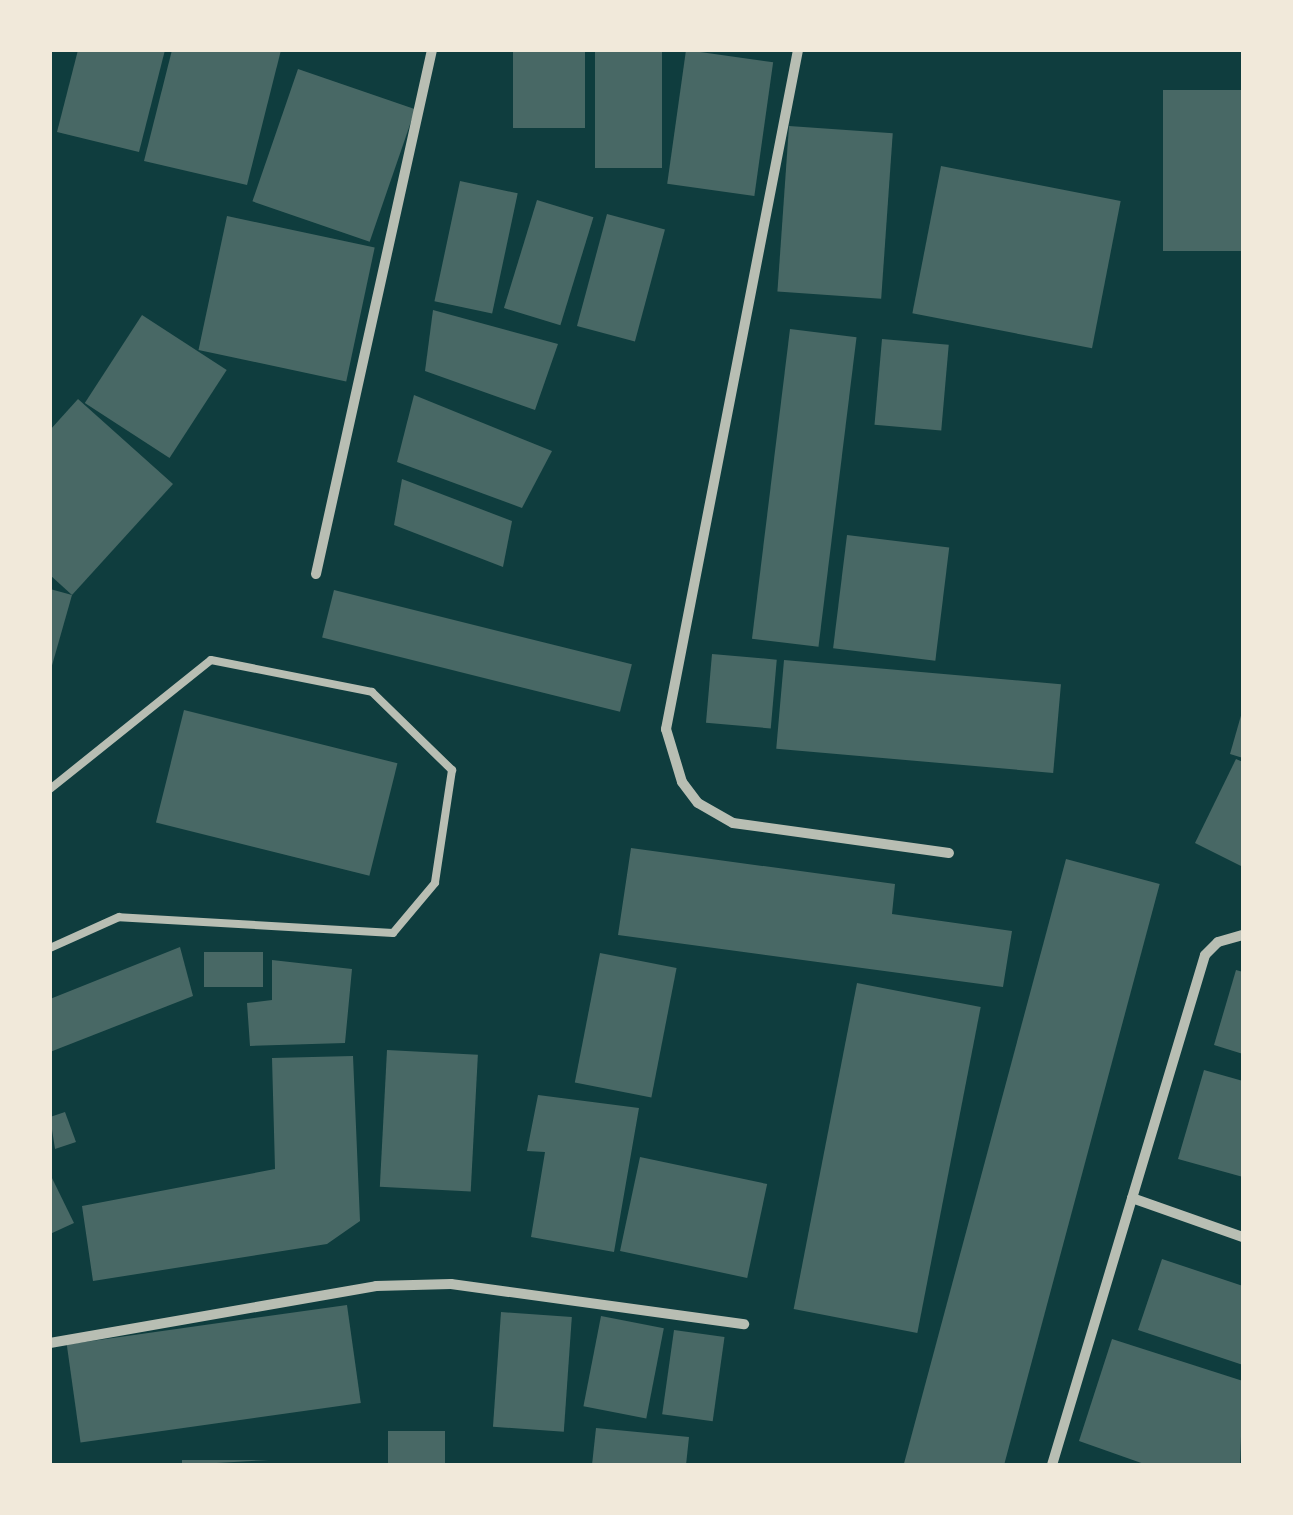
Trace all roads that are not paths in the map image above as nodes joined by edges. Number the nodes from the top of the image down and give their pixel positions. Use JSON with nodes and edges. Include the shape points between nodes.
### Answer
{"nodes":[{"id":1,"x":432,"y":50,"type":"edge"},
{"id":2,"x":798,"y":50,"type":"edge"},
{"id":3,"x":316,"y":574,"type":"dead end"},
{"id":4,"x":50,"y":788,"type":"edge"},
{"id":5,"x":949,"y":854,"type":"dead end"},
{"id":6,"x":1243,"y":935,"type":"edge"},
{"id":7,"x":50,"y":948,"type":"edge"},
{"id":8,"x":1132,"y":1198,"type":"junction"},
{"id":9,"x":1243,"y":1236,"type":"edge"},
{"id":10,"x":744,"y":1324,"type":"dead end"},
{"id":11,"x":50,"y":1343,"type":"edge"},
{"id":12,"x":1052,"y":1465,"type":"edge"}],
"edges":[{"from":1,"to":3,"type":"street"},
{"from":2,"to":5,"type":"street","via":[[666,730],[669,746],[682,782],[698,802],[732,823]]},
{"from":4,"to":7,"type":"lane","via":[[211,660],[372,692],[452,770],[435,883],[393,933],[118,917]]},
{"from":6,"to":8,"type":"street","via":[[1218,942],[1205,955]]},
{"from":8,"to":9,"type":"street"},
{"from":8,"to":12,"type":"street"},
{"from":10,"to":11,"type":"street","via":[[414,1284]]}]}
